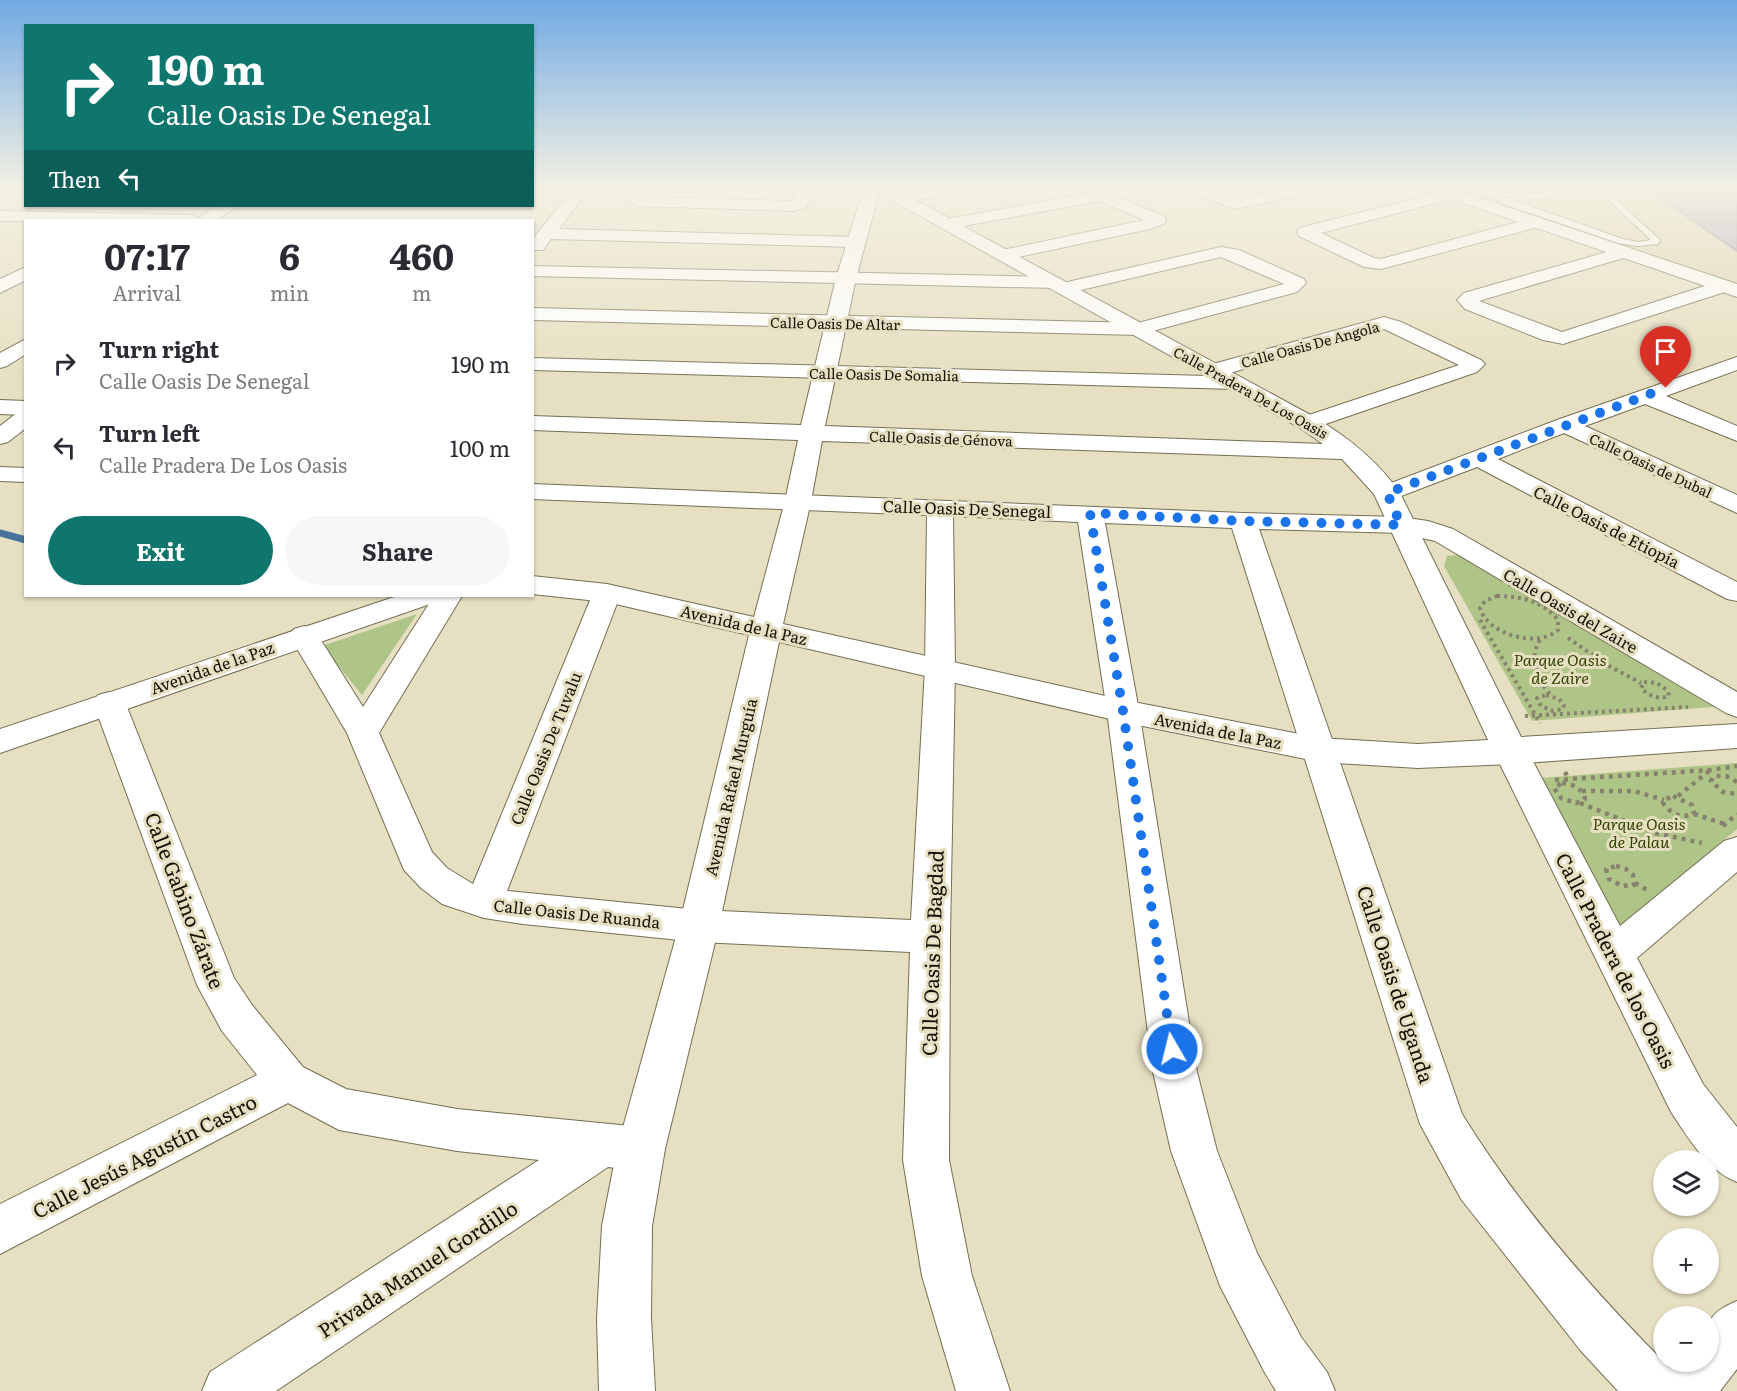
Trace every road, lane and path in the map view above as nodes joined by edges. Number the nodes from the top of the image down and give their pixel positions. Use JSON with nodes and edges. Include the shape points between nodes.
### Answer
{"nodes":[{"id":1,"x":852,"y":253,"type":"edge"},
{"id":2,"x":1000,"y":253,"type":"edge"},
{"id":3,"x":1014,"y":253,"type":"edge"},
{"id":4,"x":1217,"y":253,"type":"edge"},
{"id":5,"x":1224,"y":253,"type":"edge"},
{"id":6,"x":1349,"y":253,"type":"edge"},
{"id":7,"x":1422,"y":253,"type":"edge"},
{"id":8,"x":1621,"y":253,"type":"edge"},
{"id":9,"x":1627,"y":253,"type":"edge"},
{"id":10,"x":1004,"y":255,"type":"junction"},
{"id":11,"x":534,"y":271,"type":"edge"},
{"id":12,"x":24,"y":273,"type":"edge"},
{"id":13,"x":846,"y":279,"type":"junction"},
{"id":14,"x":1059,"y":286,"type":"junction"},
{"id":15,"x":0,"y":287,"type":"edge"},
{"id":16,"x":1730,"y":289,"type":"edge"},
{"id":17,"x":534,"y":314,"type":"edge"},
{"id":18,"x":837,"y":323,"type":"junction"},
{"id":19,"x":1138,"y":329,"type":"junction"},
{"id":20,"x":534,"y":364,"type":"edge"},
{"id":21,"x":1733,"y":367,"type":"edge"},
{"id":22,"x":1214,"y":371,"type":"junction"},
{"id":23,"x":825,"y":373,"type":"junction"},
{"id":24,"x":1235,"y":383,"type":"junction"},
{"id":25,"x":1646,"y":396,"type":"junction"},
{"id":26,"x":0,"y":407,"type":"edge"},
{"id":27,"x":24,"y":408,"type":"edge"},
{"id":28,"x":24,"y":419,"type":"edge"},
{"id":29,"x":534,"y":423,"type":"edge"},
{"id":30,"x":1308,"y":423,"type":"junction"},
{"id":31,"x":1565,"y":425,"type":"junction"},
{"id":32,"x":811,"y":434,"type":"junction"},
{"id":33,"x":1737,"y":434,"type":"edge"},
{"id":34,"x":0,"y":437,"type":"edge"},
{"id":35,"x":1350,"y":452,"type":"junction"},
{"id":36,"x":1478,"y":458,"type":"junction"},
{"id":37,"x":0,"y":474,"type":"edge"},
{"id":38,"x":24,"y":475,"type":"edge"},
{"id":39,"x":534,"y":491,"type":"edge"},
{"id":40,"x":1387,"y":493,"type":"junction"},
{"id":41,"x":798,"y":501,"type":"junction"},
{"id":42,"x":1737,"y":505,"type":"edge"},
{"id":43,"x":940,"y":507,"type":"junction"},
{"id":44,"x":1090,"y":513,"type":"junction"},
{"id":45,"x":1242,"y":521,"type":"junction"},
{"id":46,"x":1401,"y":525,"type":"junction"},
{"id":47,"x":534,"y":585,"type":"edge"},
{"id":48,"x":607,"y":593,"type":"junction"},
{"id":49,"x":1524,"y":593,"type":"dead end"},
{"id":50,"x":1737,"y":593,"type":"edge"},
{"id":51,"x":422,"y":597,"type":"edge"},
{"id":52,"x":447,"y":597,"type":"edge"},
{"id":53,"x":1472,"y":606,"type":"dead end"},
{"id":54,"x":1564,"y":617,"type":"dead end"},
{"id":55,"x":766,"y":628,"type":"junction"},
{"id":56,"x":1559,"y":629,"type":"junction"},
{"id":57,"x":304,"y":635,"type":"junction"},
{"id":58,"x":1541,"y":639,"type":"junction"},
{"id":59,"x":940,"y":668,"type":"junction"},
{"id":60,"x":1641,"y":683,"type":"junction"},
{"id":61,"x":1551,"y":696,"type":"junction"},
{"id":62,"x":109,"y":702,"type":"junction"},
{"id":63,"x":1737,"y":706,"type":"edge"},
{"id":64,"x":1690,"y":707,"type":"dead end"},
{"id":65,"x":1123,"y":711,"type":"junction"},
{"id":66,"x":363,"y":733,"type":"junction"},
{"id":67,"x":1737,"y":736,"type":"edge"},
{"id":68,"x":0,"y":741,"type":"edge"},
{"id":69,"x":1320,"y":750,"type":"junction"},
{"id":70,"x":1511,"y":752,"type":"junction"},
{"id":71,"x":1737,"y":766,"type":"edge"},
{"id":72,"x":1711,"y":770,"type":"junction"},
{"id":73,"x":1717,"y":776,"type":"junction"},
{"id":74,"x":1546,"y":781,"type":"dead end"},
{"id":75,"x":1737,"y":782,"type":"edge"},
{"id":76,"x":1582,"y":791,"type":"junction"},
{"id":77,"x":1737,"y":794,"type":"edge"},
{"id":78,"x":1678,"y":797,"type":"junction"},
{"id":79,"x":1664,"y":800,"type":"junction"},
{"id":80,"x":1580,"y":803,"type":"junction"},
{"id":81,"x":1694,"y":814,"type":"junction"},
{"id":82,"x":1722,"y":840,"type":"edge"},
{"id":83,"x":1635,"y":883,"type":"junction"},
{"id":84,"x":1648,"y":890,"type":"dead end"},
{"id":85,"x":484,"y":903,"type":"junction"},
{"id":86,"x":699,"y":926,"type":"junction"},
{"id":87,"x":930,"y":937,"type":"junction"},
{"id":88,"x":1613,"y":955,"type":"junction"},
{"id":89,"x":288,"y":1081,"type":"junction"},
{"id":90,"x":623,"y":1147,"type":"junction"},
{"id":91,"x":1737,"y":1160,"type":"edge"},
{"id":92,"x":0,"y":1230,"type":"edge"},
{"id":93,"x":1737,"y":1327,"type":"edge"},
{"id":94,"x":229,"y":1391,"type":"edge"},
{"id":95,"x":627,"y":1391,"type":"edge"},
{"id":96,"x":983,"y":1391,"type":"edge"},
{"id":97,"x":1308,"y":1391,"type":"edge"},
{"id":98,"x":1655,"y":1391,"type":"edge"},
{"id":99,"x":1686,"y":1391,"type":"edge"}],
"edges":[{"from":1,"to":13,"type":"street","name":"Avenida Rafael Murguía"},
{"from":2,"to":10,"type":"street","name":"Calle Pradera De Los Oasis"},
{"from":3,"to":10,"type":"street"},
{"from":4,"to":14,"type":"street","name":"Calle Oasis De Altar"},
{"from":5,"to":19,"type":"street","name":"Calle Oasis De Altar","via":[[1297,283]]},
{"from":6,"to":7,"type":"street","via":[[1381,264]]},
{"from":8,"to":16,"type":"street","via":[[1467,300],[1563,338]]},
{"from":9,"to":16,"type":"street"},
{"from":10,"to":14,"type":"street","name":"Calle Pradera De Los Oasis"},
{"from":11,"to":13,"type":"street"},
{"from":12,"to":15,"type":"street"},
{"from":13,"to":14,"type":"street"},
{"from":13,"to":18,"type":"street","name":"Avenida Rafael Murguía"},
{"from":14,"to":19,"type":"street","name":"Calle Pradera De Los Oasis"},
{"from":17,"to":18,"type":"street","name":"Calle Oasis De Altar"},
{"from":18,"to":19,"type":"street","name":"Calle Oasis De Altar"},
{"from":18,"to":23,"type":"street","name":"Avenida Rafael Murguía"},
{"from":19,"to":22,"type":"street","name":"Calle Pradera De Los Oasis"},
{"from":20,"to":23,"type":"street","name":"Calle Oasis De Somalia"},
{"from":21,"to":25,"type":"street"},
{"from":22,"to":24,"type":"street","name":"Calle Pradera De Los Oasis"},
{"from":22,"to":30,"type":"street","name":"Calle Oasis De Angola","via":[[1384,323],[1474,364]]},
{"from":23,"to":24,"type":"street","name":"Calle Oasis De Somalia"},
{"from":23,"to":32,"type":"street","name":"Avenida Rafael Murguía"},
{"from":24,"to":30,"type":"street","name":"Calle Pradera De Los Oasis"},
{"from":25,"to":31,"type":"street"},
{"from":25,"to":33,"type":"street"},
{"from":26,"to":27,"type":"street"},
{"from":28,"to":34,"type":"street"},
{"from":29,"to":32,"type":"street","name":"Calle Oasis de Génova"},
{"from":30,"to":35,"type":"street","name":"Calle Pradera De Los Oasis"},
{"from":31,"to":36,"type":"street"},
{"from":31,"to":42,"type":"street","name":"Calle Oasis de Dubal"},
{"from":32,"to":35,"type":"street","name":"Calle Oasis de Génova"},
{"from":32,"to":41,"type":"street","name":"Avenida Rafael Murguía"},
{"from":35,"to":40,"type":"street","name":"Calle Pradera De Los Oasis","via":[[1373,473]]},
{"from":36,"to":40,"type":"street"},
{"from":36,"to":50,"type":"street","name":"Calle Oasis de Etiopía"},
{"from":37,"to":38,"type":"street"},
{"from":39,"to":41,"type":"street","name":"Calle Oasis De Senegal"},
{"from":40,"to":46,"type":"street","name":"Calle Pradera De Los Oasis"},
{"from":41,"to":43,"type":"street","name":"Calle Oasis De Senegal"},
{"from":41,"to":55,"type":"street","name":"Avenida Rafael Murguía"},
{"from":43,"to":44,"type":"street","name":"Calle Oasis De Senegal"},
{"from":43,"to":59,"type":"street","name":"Calle Oasis De Bagdad"},
{"from":44,"to":45,"type":"street","name":"Calle Oasis De Senegal"},
{"from":44,"to":65,"type":"street"},
{"from":45,"to":46,"type":"street","name":"Calle Oasis De Senegal"},
{"from":45,"to":69,"type":"street","name":"Calle Oasis de Uganda"},
{"from":46,"to":63,"type":"street","name":"Calle Oasis del Zaire","via":[[1444,535]]},
{"from":46,"to":70,"type":"street","name":"Calle Pradera De Los Oasis"},
{"from":47,"to":48,"type":"street","name":"Avenida de la Paz"},
{"from":48,"to":55,"type":"street","name":"Avenida de la Paz"},
{"from":48,"to":85,"type":"street","name":"Calle Oasis De Tuvalu"},
{"from":49,"to":54,"type":"path"},
{"from":51,"to":57,"type":"street","name":"Avenida de la Paz"},
{"from":52,"to":66,"type":"street"},
{"from":53,"to":64,"type":"path","via":[[1536,716]]},
{"from":55,"to":59,"type":"street","name":"Avenida de la Paz"},
{"from":55,"to":86,"type":"street","name":"Avenida Rafael Murguía"},
{"from":56,"to":58,"type":"path","via":[[1551,637]]},
{"from":56,"to":58,"type":"path","via":[[1553,614],[1534,602],[1497,596],[1482,604],[1484,618],[1492,625],[1516,637]]},
{"from":56,"to":60,"type":"path","via":[[1595,657]]},
{"from":57,"to":62,"type":"street","name":"Avenida de la Paz"},
{"from":57,"to":66,"type":"street","name":"Calle Oasis De Ruanda"},
{"from":58,"to":61,"type":"path","via":[[1535,646],[1535,667]]},
{"from":59,"to":65,"type":"street","name":"Avenida de la Paz"},
{"from":59,"to":87,"type":"street","name":"Calle Oasis De Bagdad"},
{"from":60,"to":60,"type":"path","via":[[1658,683],[1669,696],[1650,696]]},
{"from":61,"to":61,"type":"path","via":[[1562,702],[1563,709],[1548,710],[1537,700],[1539,696]]},
{"from":62,"to":68,"type":"street","name":"Avenida de la Paz"},
{"from":62,"to":89,"type":"street","name":"Calle Gabino Zárate","via":[[217,985],[237,1018]]},
{"from":65,"to":69,"type":"street","name":"Avenida de la Paz"},
{"from":65,"to":97,"type":"street","via":[[1175,1072],[1194,1151],[1238,1268],[1283,1355]]},
{"from":66,"to":85,"type":"street","name":"Calle Oasis De Ruanda","via":[[417,861],[455,894]]},
{"from":67,"to":70,"type":"street","name":"Avenida de la Paz"},
{"from":69,"to":70,"type":"street","name":"Avenida de la Paz","via":[[1418,756]]},
{"from":69,"to":98,"type":"street","name":"Calle Oasis de Uganda","via":[[1443,1124],[1478,1184],[1526,1245],[1599,1333]]},
{"from":70,"to":88,"type":"street","name":"Calle Pradera de los Oasis"},
{"from":71,"to":72,"type":"path"},
{"from":72,"to":73,"type":"path"},
{"from":72,"to":74,"type":"path"},
{"from":72,"to":78,"type":"path"},
{"from":73,"to":75,"type":"path"},
{"from":73,"to":77,"type":"path","via":[[1712,778],[1715,787]]},
{"from":76,"to":79,"type":"path","via":[[1626,790]]},
{"from":76,"to":80,"type":"path","via":[[1585,799]]},
{"from":76,"to":80,"type":"path","via":[[1566,783],[1554,788],[1565,801]]},
{"from":78,"to":79,"type":"path","via":[[1668,796]]},
{"from":78,"to":81,"type":"path","via":[[1692,805]]},
{"from":79,"to":81,"type":"path","via":[[1665,806],[1677,815]]},
{"from":80,"to":82,"type":"path","via":[[1682,841]]},
{"from":81,"to":82,"type":"path"},
{"from":82,"to":88,"type":"street"},
{"from":83,"to":83,"type":"path","via":[[1631,887],[1617,885],[1606,876],[1606,869],[1626,869]]},
{"from":83,"to":84,"type":"path"},
{"from":85,"to":86,"type":"street","name":"Calle Oasis De Ruanda"},
{"from":86,"to":87,"type":"street","name":"Calle Oasis De Ruanda"},
{"from":86,"to":90,"type":"street","name":"Avenida Rafael Murguía"},
{"from":87,"to":96,"type":"street","name":"Calle Oasis De Bagdad","via":[[926,1160],[947,1276]]},
{"from":88,"to":91,"type":"street","name":"Calle Pradera de los Oasis","via":[[1687,1098]]},
{"from":89,"to":90,"type":"street","name":"Calle Gabino Zárate","via":[[339,1109],[457,1130]]},
{"from":89,"to":92,"type":"street","name":"Calle Jesús Agustín Castro"},
{"from":90,"to":94,"type":"street","name":"Privada Manuel Gordillo"},
{"from":90,"to":95,"type":"street","name":"Avenida Rafael Murguía"},
{"from":93,"to":99,"type":"street"}]}
